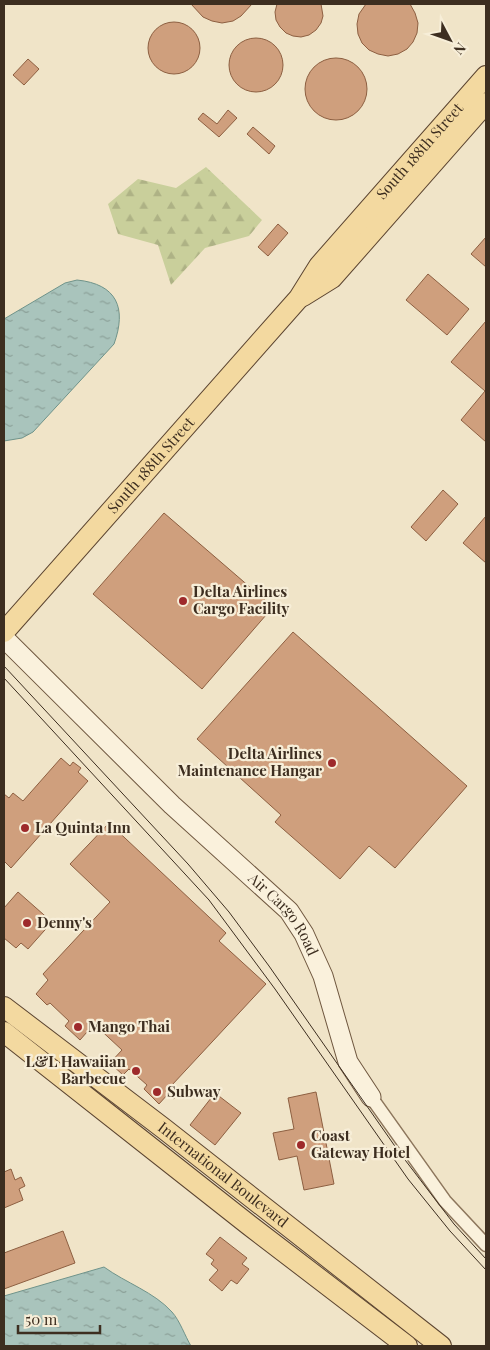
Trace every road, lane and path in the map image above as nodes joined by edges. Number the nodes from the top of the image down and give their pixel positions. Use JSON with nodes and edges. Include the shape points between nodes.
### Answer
{"nodes":[{"id":1,"x":486,"y":76,"type":"edge"},
{"id":2,"x":486,"y":103,"type":"edge"},
{"id":3,"x":299,"y":298,"type":"junction"},
{"id":4,"x":4,"y":632,"type":"edge"},
{"id":5,"x":4,"y":638,"type":"edge"},
{"id":6,"x":4,"y":1007,"type":"edge"},
{"id":7,"x":4,"y":1032,"type":"edge"},
{"id":8,"x":371,"y":1097,"type":"joint"},
{"id":9,"x":486,"y":1245,"type":"edge"},
{"id":10,"x":407,"y":1346,"type":"edge"},
{"id":11,"x":441,"y":1346,"type":"edge"}],
"edges":[{"from":1,"to":3,"type":"main road","name":"South 188th Street","via":[[319,266]]},
{"from":2,"to":3,"type":"main road","name":"South 188th Street","via":[[332,278]]},
{"from":3,"to":4,"type":"main road","name":"South 188th Street"},
{"from":5,"to":8,"type":"street","name":"Air Cargo Road","via":[[172,805],[289,911],[304,934],[323,976],[348,1062]]},
{"from":6,"to":11,"type":"main road","name":"International Boulevard"},
{"from":7,"to":10,"type":"main road","name":"International Boulevard"},
{"from":8,"to":9,"type":"street","name":"Air Cargo Road","via":[[445,1201]]}]}
